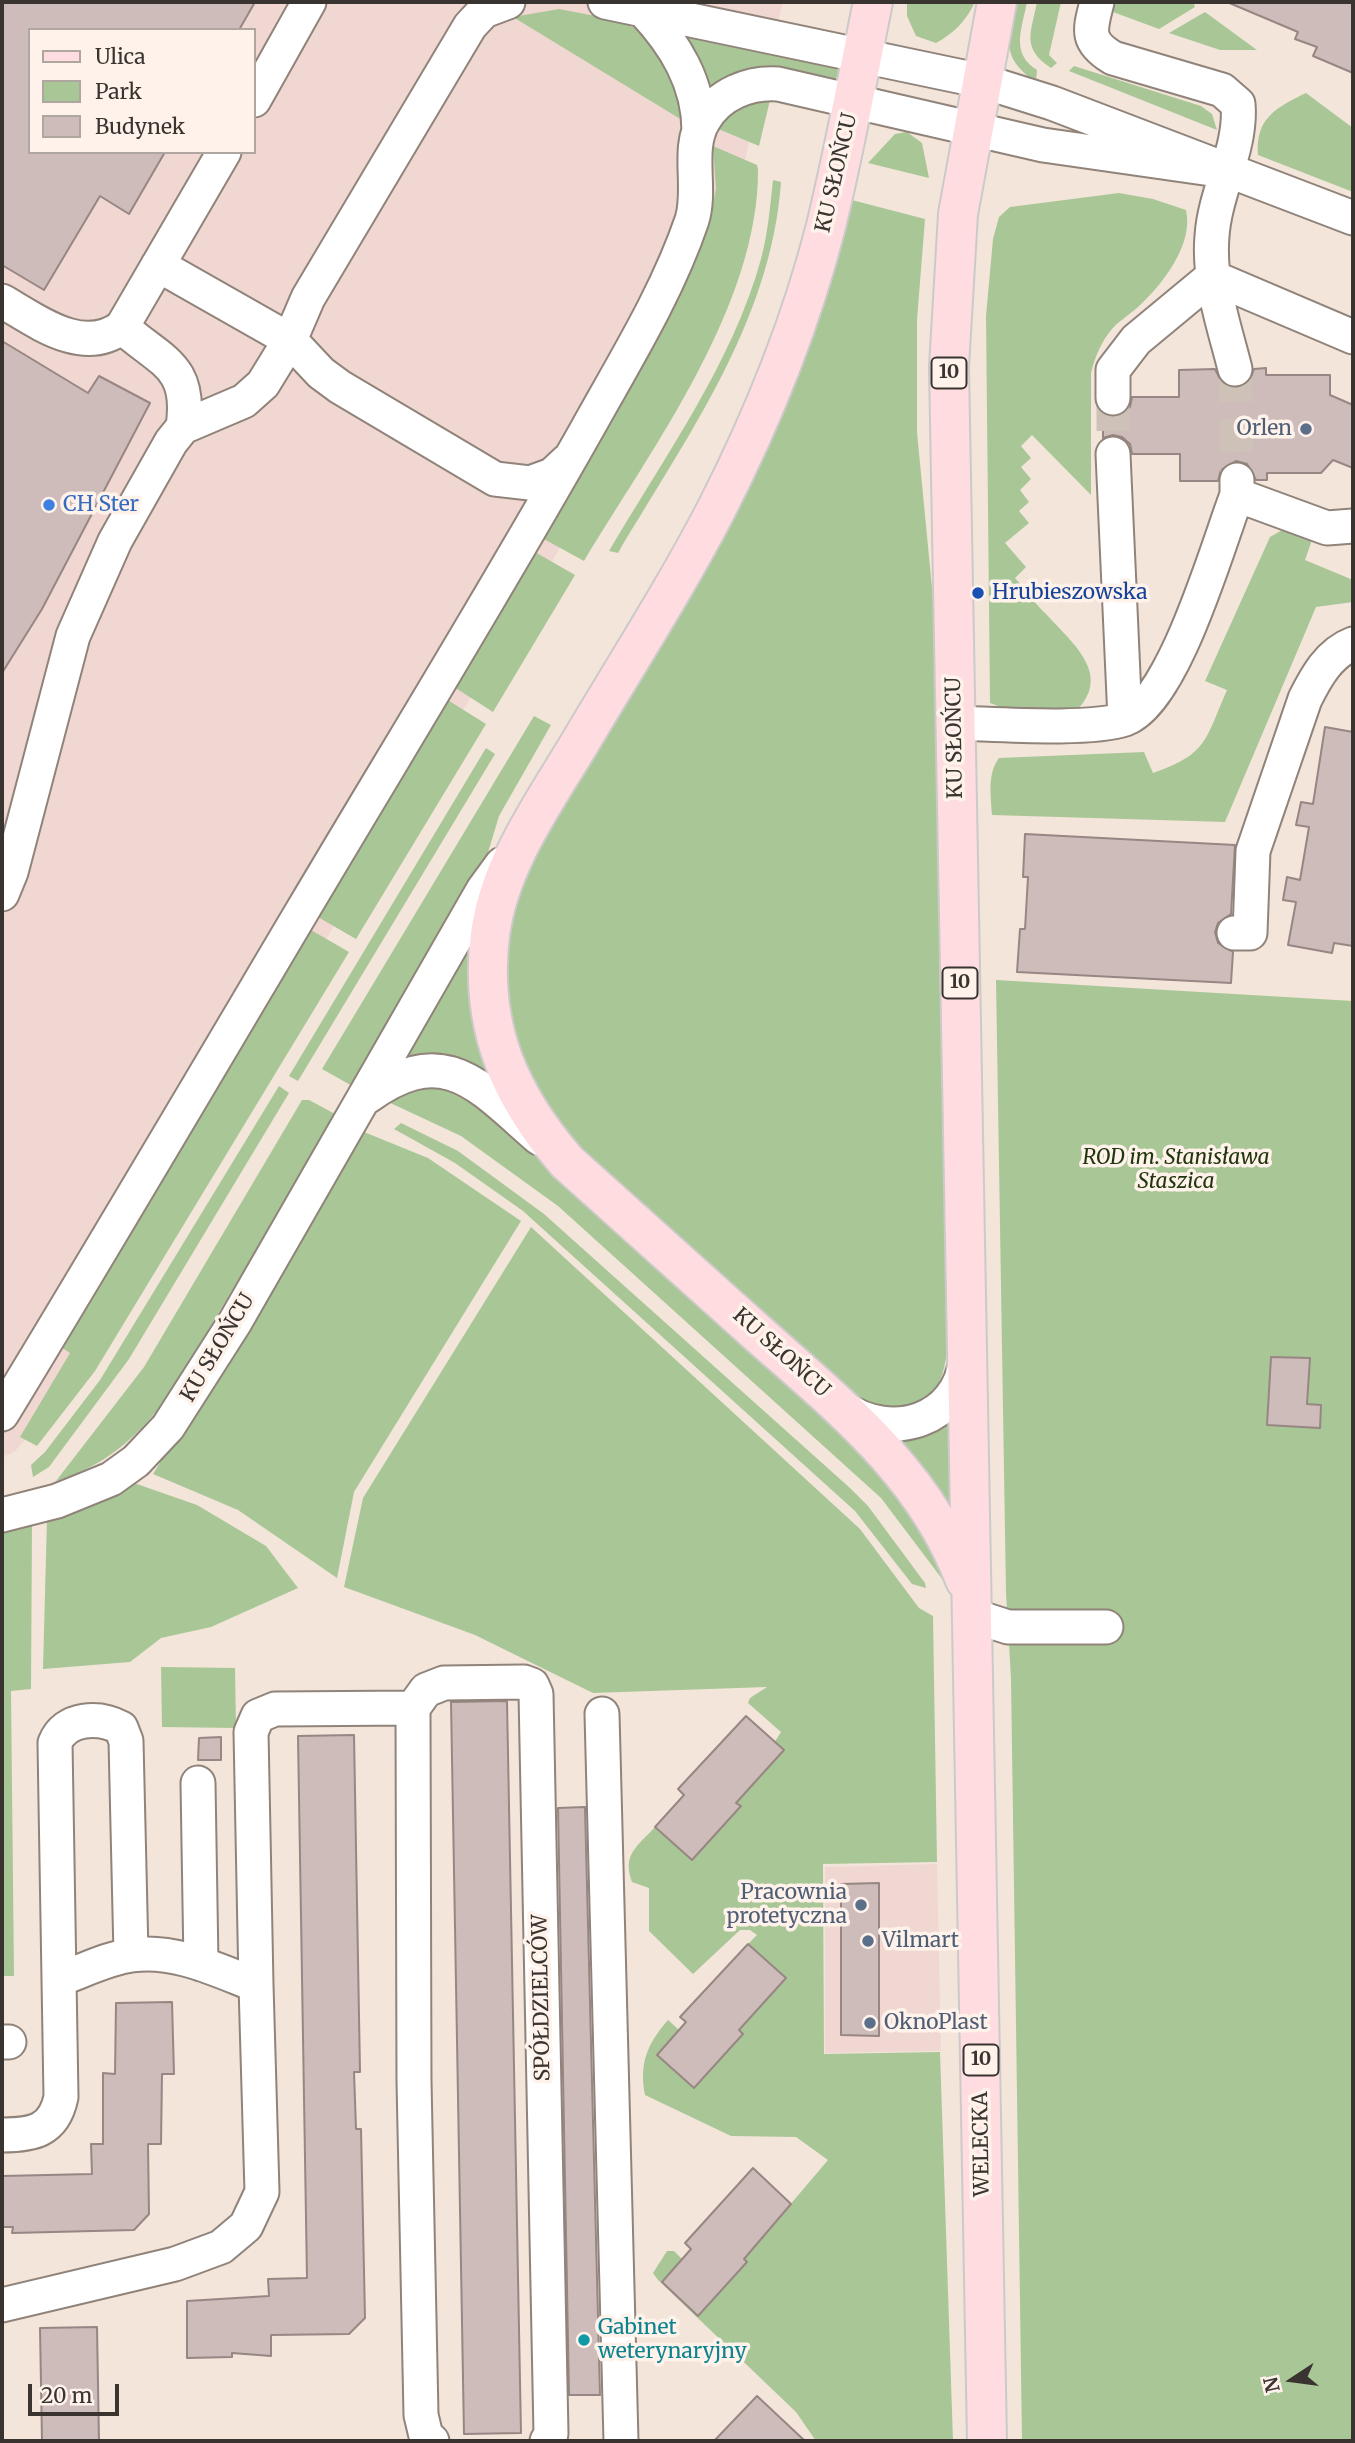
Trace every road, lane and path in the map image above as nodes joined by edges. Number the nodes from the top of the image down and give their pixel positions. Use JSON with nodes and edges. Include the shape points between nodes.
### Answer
{"nodes":[{"id":1,"x":309,"y":2,"type":"edge"},
{"id":2,"x":606,"y":2,"type":"edge"},
{"id":3,"x":873,"y":2,"type":"edge"},
{"id":4,"x":997,"y":2,"type":"edge"},
{"id":5,"x":1097,"y":2,"type":"edge"},
{"id":6,"x":493,"y":5,"type":"edge"},
{"id":7,"x":643,"y":10,"type":"junction"},
{"id":8,"x":862,"y":54,"type":"junction"},
{"id":9,"x":982,"y":81,"type":"junction"},
{"id":10,"x":256,"y":96,"type":"edge"},
{"id":11,"x":853,"y":99,"type":"junction"},
{"id":12,"x":973,"y":129,"type":"junction"},
{"id":13,"x":699,"y":131,"type":"junction"},
{"id":14,"x":223,"y":154,"type":"edge"},
{"id":15,"x":1225,"y":171,"type":"junction"},
{"id":16,"x":1353,"y":218,"type":"edge"},
{"id":17,"x":158,"y":265,"type":"junction"},
{"id":18,"x":1212,"y":277,"type":"junction"},
{"id":19,"x":2,"y":301,"type":"edge"},
{"id":20,"x":122,"y":327,"type":"junction"},
{"id":21,"x":1353,"y":337,"type":"edge"},
{"id":22,"x":290,"y":340,"type":"junction"},
{"id":23,"x":1235,"y":369,"type":"tunnel mouth"},
{"id":24,"x":1113,"y":398,"type":"tunnel mouth"},
{"id":25,"x":183,"y":427,"type":"junction"},
{"id":26,"x":578,"y":444,"type":"junction"},
{"id":27,"x":1113,"y":454,"type":"tunnel mouth"},
{"id":28,"x":495,"y":480,"type":"junction"},
{"id":29,"x":1353,"y":526,"type":"edge"},
{"id":30,"x":521,"y":546,"type":"junction"},
{"id":31,"x":1353,"y":643,"type":"edge"},
{"id":32,"x":1110,"y":721,"type":"junction"},
{"id":33,"x":955,"y":723,"type":"junction"},
{"id":34,"x":540,"y":809,"type":"junction"},
{"id":35,"x":2,"y":894,"type":"edge"},
{"id":36,"x":1234,"y":933,"type":"dead end"},
{"id":37,"x":362,"y":1101,"type":"junction"},
{"id":38,"x":568,"y":1162,"type":"junction"},
{"id":39,"x":967,"y":1349,"type":"junction"},
{"id":40,"x":838,"y":1405,"type":"junction"},
{"id":41,"x":2,"y":1414,"type":"edge"},
{"id":42,"x":2,"y":1515,"type":"edge"},
{"id":43,"x":974,"y":1616,"type":"junction"},
{"id":44,"x":1106,"y":1627,"type":"dead end"},
{"id":45,"x":975,"y":1678,"type":"joint"},
{"id":46,"x":413,"y":1708,"type":"junction"},
{"id":47,"x":602,"y":1714,"type":"dead end"},
{"id":48,"x":198,"y":1783,"type":"dead end"},
{"id":49,"x":131,"y":1955,"type":"junction"},
{"id":50,"x":201,"y":1964,"type":"junction"},
{"id":51,"x":60,"y":1979,"type":"junction"},
{"id":52,"x":256,"y":1985,"type":"junction"},
{"id":53,"x":2,"y":2136,"type":"edge"},
{"id":54,"x":2,"y":2305,"type":"edge"},
{"id":55,"x":432,"y":2441,"type":"edge"},
{"id":56,"x":547,"y":2441,"type":"edge"},
{"id":57,"x":621,"y":2441,"type":"edge"},
{"id":58,"x":987,"y":2441,"type":"edge"}],
"edges":[{"from":1,"to":10,"type":"street"},
{"from":2,"to":7,"type":"street"},
{"from":3,"to":8,"type":"main road","name":"KU SŁOŃCU","number":"10"},
{"from":4,"to":9,"type":"main road","name":"KU SŁOŃCU","number":"10"},
{"from":5,"to":15,"type":"street","via":[[1090,31],[1097,48],[1113,58],[1222,90],[1238,104],[1240,126]]},
{"from":6,"to":22,"type":"street","via":[[459,43],[308,298]]},
{"from":7,"to":8,"type":"street"},
{"from":7,"to":13,"type":"street","via":[[669,41],[689,78]]},
{"from":8,"to":9,"type":"street"},
{"from":8,"to":11,"type":"main road","name":"KU SŁOŃCU","number":"10"},
{"from":9,"to":12,"type":"main road","name":"KU SŁOŃCU","number":"10"},
{"from":9,"to":15,"type":"street","via":[[1052,103]]},
{"from":11,"to":12,"type":"street","name":"KU SŁOŃCU"},
{"from":11,"to":13,"type":"street","via":[[760,84],[733,92],[720,102]]},
{"from":11,"to":34,"type":"main road","name":"KU SŁOŃCU","number":"10","via":[[814,267],[754,430],[715,511]]},
{"from":12,"to":15,"type":"street","via":[[1050,146]]},
{"from":12,"to":33,"type":"main road","name":"KU SŁOŃCU","number":"10","via":[[958,214],[950,314]]},
{"from":13,"to":26,"type":"street","via":[[691,222],[644,325]]},
{"from":14,"to":17,"type":"street"},
{"from":15,"to":16,"type":"street"},
{"from":15,"to":18,"type":"street","via":[[1212,235]]},
{"from":17,"to":20,"type":"street"},
{"from":17,"to":22,"type":"street"},
{"from":18,"to":21,"type":"street"},
{"from":18,"to":23,"type":"street"},
{"from":18,"to":24,"type":"street","via":[[1136,340],[1113,370]]},
{"from":19,"to":20,"type":"street","via":[[74,337],[105,338]]},
{"from":20,"to":25,"type":"street","via":[[166,359],[179,375],[184,389]]},
{"from":22,"to":25,"type":"street","via":[[262,384],[244,401]]},
{"from":22,"to":28,"type":"street","via":[[340,387]]},
{"from":25,"to":35,"type":"street","via":[[115,541],[73,636]]},
{"from":26,"to":28,"type":"street","via":[[565,464],[538,481]]},
{"from":26,"to":30,"type":"street"},
{"from":27,"to":32,"type":"street"},
{"from":28,"to":30,"type":"street","via":[[516,501],[522,522]]},
{"from":29,"to":32,"type":"street","via":[[1327,528],[1237,488],[1175,660],[1142,709]]},
{"from":30,"to":41,"type":"street"},
{"from":31,"to":36,"type":"street","via":[[1335,654],[1305,699],[1253,851],[1250,933]]},
{"from":32,"to":33,"type":"street"},
{"from":33,"to":39,"type":"main road","name":"KU SŁOŃCU","number":"10"},
{"from":34,"to":37,"type":"street","name":"KU SŁOŃCU","via":[[483,890]]},
{"from":34,"to":38,"type":"main road","name":"KU SŁOŃCU","number":"10","via":[[498,896],[490,935],[490,1002],[499,1045],[519,1097],[543,1135]]},
{"from":37,"to":38,"type":"street","name":"KU SŁOŃCU","via":[[392,1079],[410,1073],[455,1074],[482,1089]]},
{"from":37,"to":42,"type":"street","name":"KU SŁOŃCU","via":[[169,1427],[111,1479],[57,1501]]},
{"from":38,"to":40,"type":"main road","name":"KU SŁOŃCU","number":"10"},
{"from":39,"to":40,"type":"street","name":"KU SŁOŃCU","via":[[956,1390],[943,1408],[926,1419],[886,1425]]},
{"from":39,"to":43,"type":"main road","name":"KU SŁOŃCU","number":"10"},
{"from":40,"to":43,"type":"main road","name":"KU SŁOŃCU","number":"10","via":[[902,1470],[930,1507],[960,1565]]},
{"from":43,"to":44,"type":"street","via":[[1009,1627]]},
{"from":43,"to":45,"type":"main road","name":"KU SŁOŃCU","number":"10"},
{"from":45,"to":58,"type":"main road","name":"WELECKA","number":"10"},
{"from":46,"to":52,"type":"street","via":[[275,1709],[258,1716],[251,1732]]},
{"from":46,"to":55,"type":"street","via":[[421,2415],[426,2436]]},
{"from":46,"to":56,"type":"street","name":"SPÓŁDZIELCÓW","via":[[426,1690],[444,1683],[524,1682],[532,1685],[536,1694],[551,2420]]},
{"from":47,"to":57,"type":"street"},
{"from":48,"to":50,"type":"street"},
{"from":49,"to":50,"type":"street","via":[[165,1955]]},
{"from":49,"to":51,"type":"street"},
{"from":49,"to":51,"type":"street","via":[[125,1741],[121,1728],[109,1722],[71,1723],[59,1731],[55,1743]]},
{"from":50,"to":52,"type":"street"},
{"from":51,"to":53,"type":"street","via":[[61,2097],[57,2114],[26,2135]]},
{"from":52,"to":54,"type":"street","via":[[262,2192],[246,2226],[220,2247],[175,2264]]}]}
